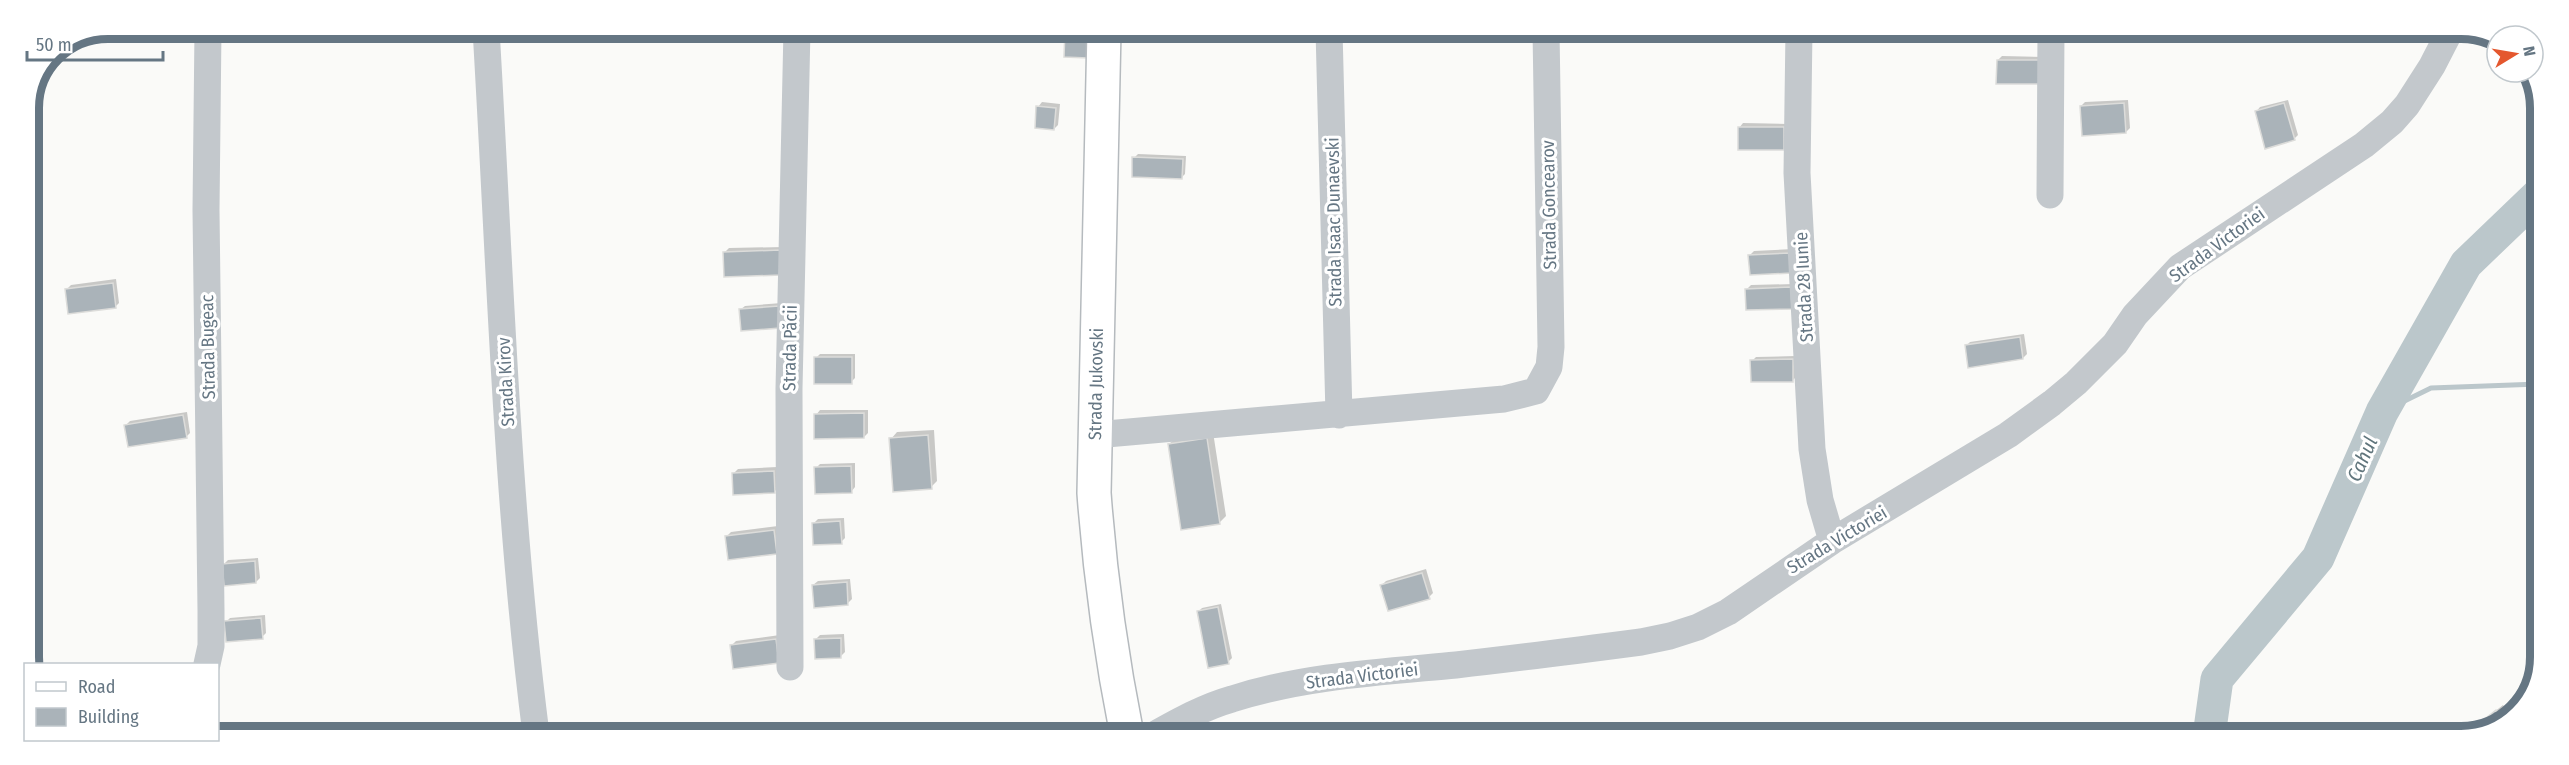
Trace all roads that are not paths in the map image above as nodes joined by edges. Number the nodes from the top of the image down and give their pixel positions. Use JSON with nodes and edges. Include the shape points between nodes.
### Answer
{"nodes":[{"id":1,"x":208,"y":39,"type":"edge"},
{"id":2,"x":487,"y":39,"type":"edge"},
{"id":3,"x":797,"y":39,"type":"edge"},
{"id":4,"x":1104,"y":39,"type":"edge"},
{"id":5,"x":1329,"y":39,"type":"edge"},
{"id":6,"x":1546,"y":39,"type":"edge"},
{"id":7,"x":1800,"y":39,"type":"edge"},
{"id":8,"x":2051,"y":39,"type":"edge"},
{"id":9,"x":2446,"y":39,"type":"edge"},
{"id":10,"x":2050,"y":195,"type":"dead end"},
{"id":11,"x":1339,"y":415,"type":"junction"},
{"id":12,"x":1095,"y":435,"type":"junction"},
{"id":13,"x":1832,"y":541,"type":"junction"},
{"id":14,"x":207,"y":663,"type":"edge"},
{"id":15,"x":790,"y":667,"type":"dead end"},
{"id":16,"x":535,"y":726,"type":"edge"},
{"id":17,"x":1125,"y":726,"type":"edge"},
{"id":18,"x":1171,"y":726,"type":"edge"}],
"edges":[{"from":1,"to":14,"type":"street","name":"Strada Bugeac","via":[[211,646]]},
{"from":2,"to":16,"type":"street","name":"Strada Kirov","via":[[512,492]]},
{"from":3,"to":15,"type":"street","name":"Strada Păcii","via":[[789,389]]},
{"from":4,"to":12,"type":"main road","name":"Strada Jukovski"},
{"from":5,"to":11,"type":"street","name":"Strada Isaac Dunaevski"},
{"from":6,"to":11,"type":"street","name":"Strada Goncearov","via":[[1551,347],[1544,378],[1536,391],[1504,399]]},
{"from":7,"to":13,"type":"street","name":"Strada 28 Iunie","via":[[1797,173],[1812,449],[1820,500]]},
{"from":8,"to":10,"type":"street"},
{"from":9,"to":13,"type":"street","name":"Strada Victoriei","via":[[2392,122],[2364,146],[2180,267],[2135,315],[2115,344],[2076,383],[2008,435]]},
{"from":11,"to":12,"type":"street"},
{"from":12,"to":17,"type":"main road","name":"Strada Jukovski","via":[[1098,555]]},
{"from":13,"to":18,"type":"street","name":"Strada Victoriei","via":[[1728,612],[1670,636],[1292,685],[1233,698]]}]}
